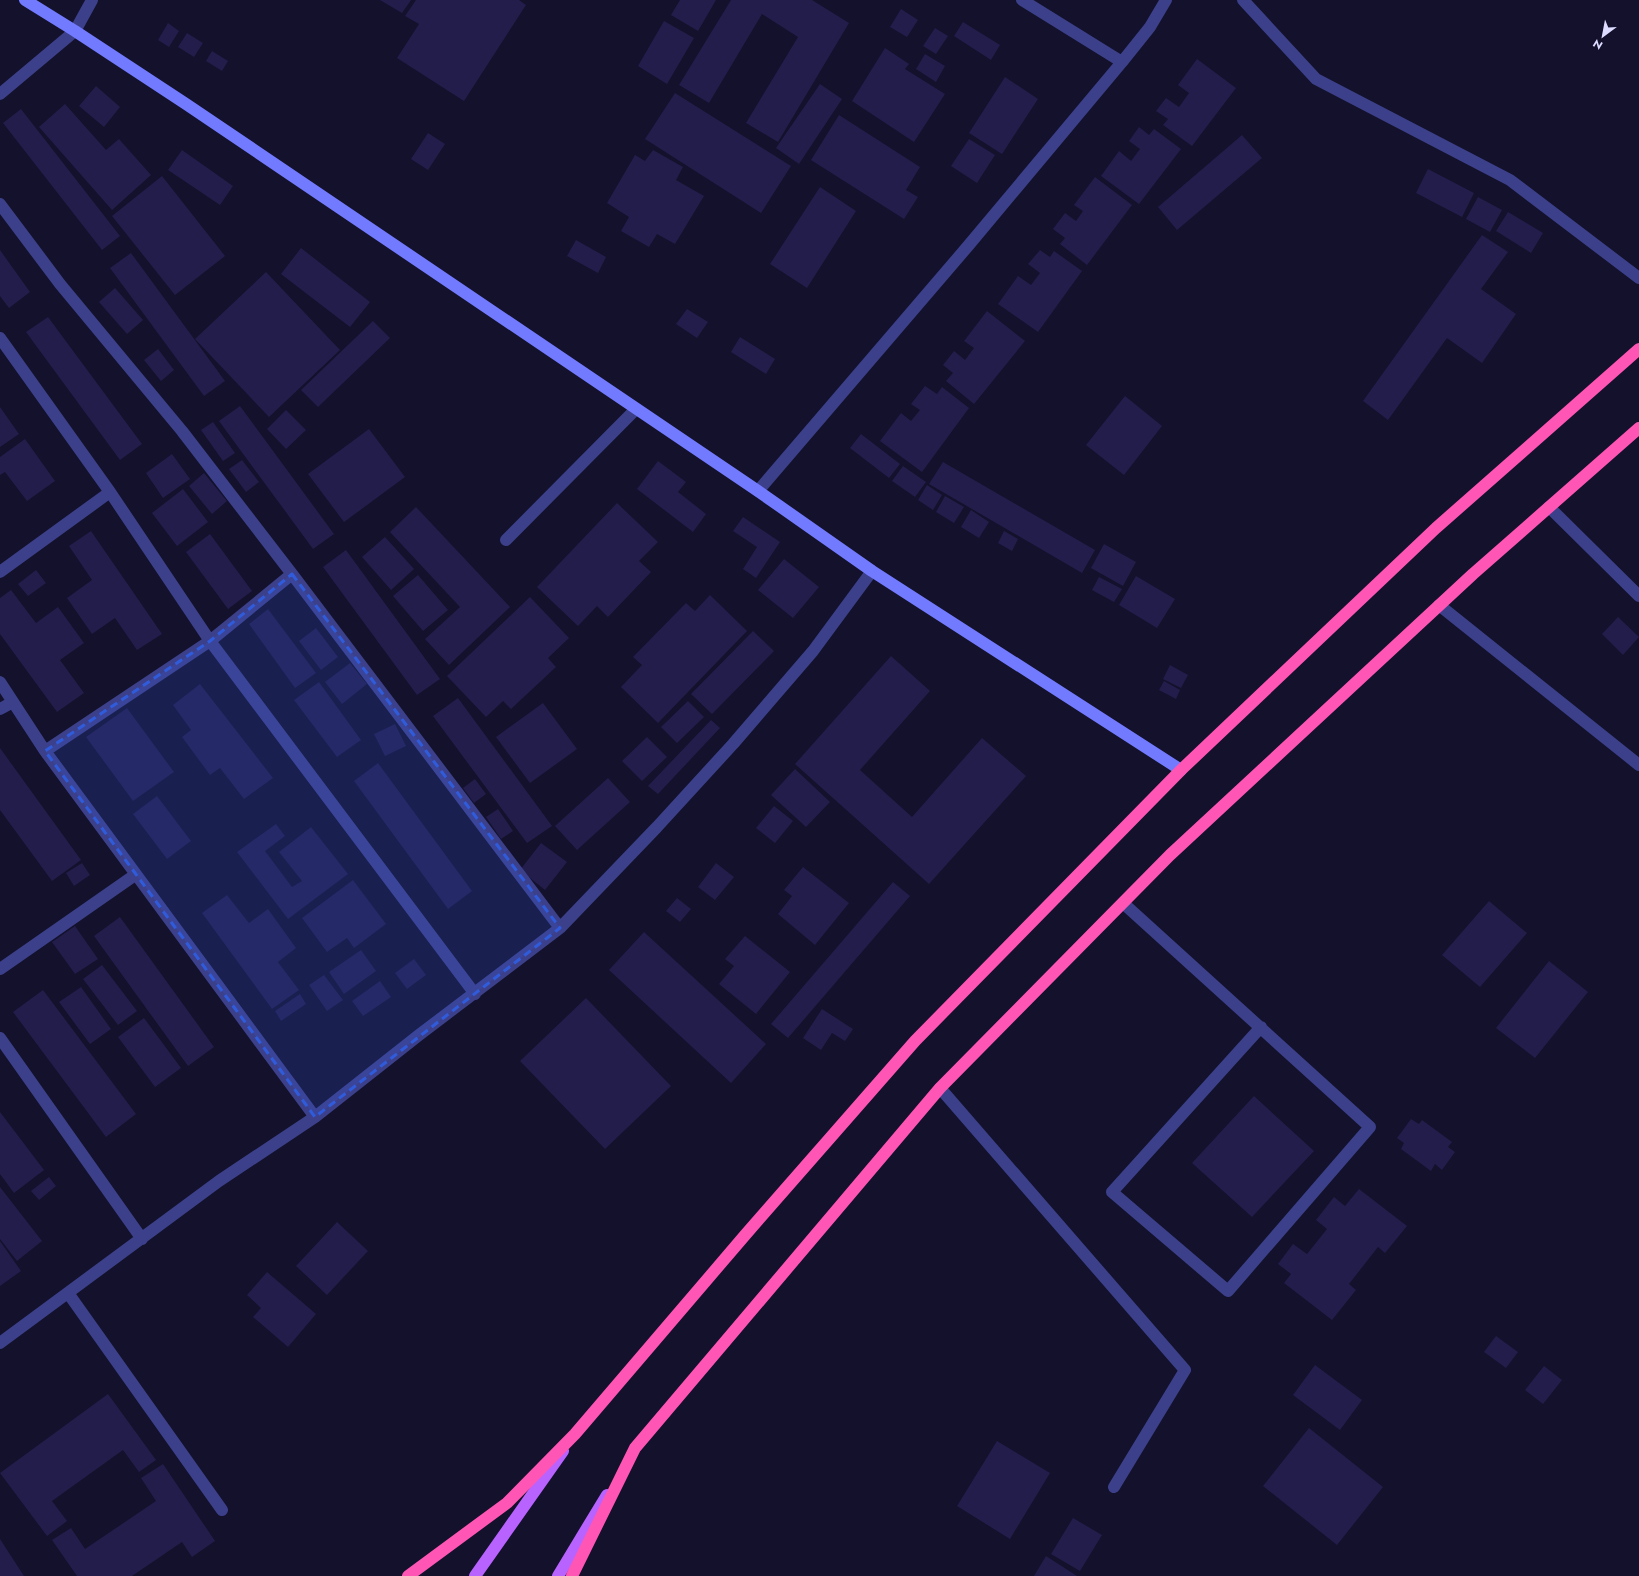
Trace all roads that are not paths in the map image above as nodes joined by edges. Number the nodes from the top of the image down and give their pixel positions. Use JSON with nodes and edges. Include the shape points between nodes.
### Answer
{"nodes":[{"id":1,"x":25,"y":0,"type":"edge"},
{"id":2,"x":92,"y":0,"type":"edge"},
{"id":3,"x":1022,"y":0,"type":"edge"},
{"id":4,"x":1166,"y":0,"type":"edge"},
{"id":5,"x":1243,"y":0,"type":"edge"},
{"id":6,"x":75,"y":31,"type":"junction"},
{"id":7,"x":1122,"y":62,"type":"junction"},
{"id":8,"x":0,"y":94,"type":"edge"},
{"id":9,"x":0,"y":204,"type":"edge"},
{"id":10,"x":1639,"y":278,"type":"edge"},
{"id":11,"x":0,"y":338,"type":"edge"},
{"id":12,"x":1639,"y":349,"type":"edge"},
{"id":13,"x":636,"y":409,"type":"junction"},
{"id":14,"x":1639,"y":428,"type":"edge"},
{"id":15,"x":758,"y":491,"type":"junction"},
{"id":16,"x":110,"y":492,"type":"junction"},
{"id":17,"x":1549,"y":507,"type":"junction"},
{"id":18,"x":506,"y":540,"type":"dead end"},
{"id":19,"x":872,"y":571,"type":"junction"},
{"id":20,"x":0,"y":572,"type":"edge"},
{"id":21,"x":292,"y":574,"type":"junction"},
{"id":22,"x":1639,"y":596,"type":"edge"},
{"id":23,"x":1440,"y":605,"type":"junction"},
{"id":24,"x":210,"y":640,"type":"junction"},
{"id":25,"x":0,"y":682,"type":"edge"},
{"id":26,"x":13,"y":702,"type":"junction"},
{"id":27,"x":0,"y":709,"type":"edge"},
{"id":28,"x":45,"y":751,"type":"junction"},
{"id":29,"x":1639,"y":765,"type":"edge"},
{"id":30,"x":1181,"y":770,"type":"junction"},
{"id":31,"x":135,"y":875,"type":"junction"},
{"id":32,"x":1123,"y":903,"type":"junction"},
{"id":33,"x":560,"y":928,"type":"junction"},
{"id":34,"x":0,"y":969,"type":"edge"},
{"id":35,"x":475,"y":994,"type":"junction"},
{"id":36,"x":1260,"y":1027,"type":"junction"},
{"id":37,"x":0,"y":1038,"type":"edge"},
{"id":38,"x":940,"y":1088,"type":"junction"},
{"id":39,"x":315,"y":1117,"type":"junction"},
{"id":40,"x":142,"y":1239,"type":"junction"},
{"id":41,"x":68,"y":1293,"type":"junction"},
{"id":42,"x":0,"y":1343,"type":"edge"},
{"id":43,"x":575,"y":1434,"type":"junction"},
{"id":44,"x":635,"y":1448,"type":"junction"},
{"id":45,"x":1114,"y":1487,"type":"dead end"},
{"id":46,"x":222,"y":1510,"type":"dead end"},
{"id":47,"x":408,"y":1576,"type":"edge"},
{"id":48,"x":475,"y":1576,"type":"edge"},
{"id":49,"x":558,"y":1576,"type":"edge"},
{"id":50,"x":572,"y":1576,"type":"edge"}],
"edges":[{"from":1,"to":6,"type":"street"},
{"from":2,"to":6,"type":"street"},
{"from":3,"to":7,"type":"street"},
{"from":4,"to":7,"type":"street","via":[[1150,27]]},
{"from":5,"to":10,"type":"street","via":[[1316,79],[1510,180]]},
{"from":6,"to":8,"type":"street"},
{"from":6,"to":13,"type":"street"},
{"from":7,"to":15,"type":"street"},
{"from":9,"to":21,"type":"street","via":[[60,284],[182,431]]},
{"from":11,"to":16,"type":"street"},
{"from":12,"to":30,"type":"highway","via":[[1436,528]]},
{"from":13,"to":15,"type":"street"},
{"from":13,"to":18,"type":"street"},
{"from":14,"to":17,"type":"highway"},
{"from":15,"to":19,"type":"street"},
{"from":16,"to":20,"type":"street"},
{"from":16,"to":24,"type":"street"},
{"from":17,"to":22,"type":"street"},
{"from":17,"to":23,"type":"highway"},
{"from":19,"to":30,"type":"street"},
{"from":19,"to":33,"type":"street","via":[[813,651],[733,744],[658,827]]},
{"from":21,"to":24,"type":"street"},
{"from":21,"to":33,"type":"street"},
{"from":23,"to":29,"type":"street"},
{"from":23,"to":32,"type":"highway","via":[[1170,855]]},
{"from":24,"to":28,"type":"street"},
{"from":24,"to":35,"type":"street"},
{"from":25,"to":26,"type":"street"},
{"from":26,"to":27,"type":"street"},
{"from":26,"to":28,"type":"street"},
{"from":28,"to":31,"type":"street"},
{"from":30,"to":43,"type":"highway","via":[[915,1041]]},
{"from":31,"to":34,"type":"street"},
{"from":31,"to":39,"type":"street"},
{"from":32,"to":36,"type":"street"},
{"from":32,"to":38,"type":"highway"},
{"from":33,"to":35,"type":"street"},
{"from":35,"to":39,"type":"street"},
{"from":36,"to":36,"type":"street","via":[[1370,1127],[1228,1291],[1112,1192]]},
{"from":37,"to":40,"type":"street"},
{"from":38,"to":44,"type":"highway"},
{"from":38,"to":45,"type":"street","via":[[1185,1370]]},
{"from":39,"to":40,"type":"street","via":[[219,1181]]},
{"from":40,"to":41,"type":"street"},
{"from":41,"to":42,"type":"street"},
{"from":41,"to":46,"type":"street"},
{"from":43,"to":47,"type":"highway","via":[[507,1503]]},
{"from":43,"to":48,"type":"main road"},
{"from":44,"to":49,"type":"main road"},
{"from":44,"to":50,"type":"highway"}]}
